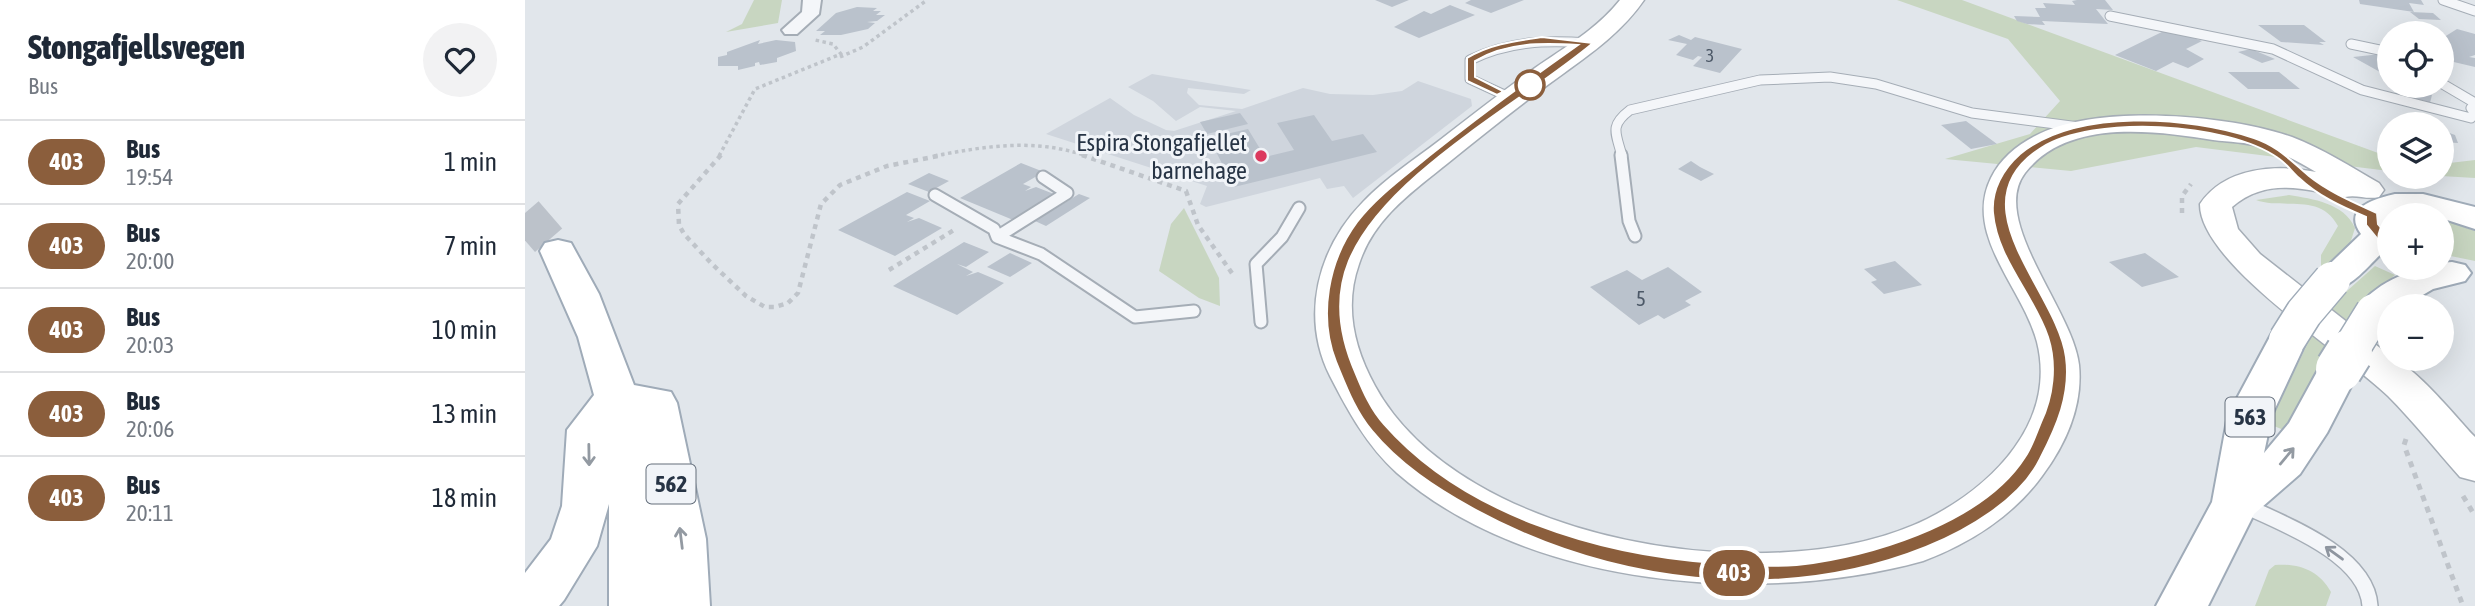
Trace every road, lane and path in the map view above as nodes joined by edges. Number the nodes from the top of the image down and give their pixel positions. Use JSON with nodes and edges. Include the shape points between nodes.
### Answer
{"nodes":[{"id":1,"x":813,"y":0,"type":"edge"},
{"id":2,"x":927,"y":0,"type":"edge"},
{"id":3,"x":1632,"y":0,"type":"edge"},
{"id":4,"x":2442,"y":0,"type":"edge"},
{"id":5,"x":2475,"y":11,"type":"edge"},
{"id":6,"x":2110,"y":16,"type":"dead end"},
{"id":7,"x":792,"y":30,"type":"joint"},
{"id":8,"x":1588,"y":43,"type":"junction"},
{"id":9,"x":2351,"y":44,"type":"dead end"},
{"id":10,"x":2377,"y":49,"type":"edge"},
{"id":11,"x":835,"y":58,"type":"junction"},
{"id":12,"x":2454,"y":91,"type":"edge"},
{"id":13,"x":1511,"y":97,"type":"junction"},
{"id":14,"x":2475,"y":103,"type":"edge"},
{"id":15,"x":2083,"y":128,"type":"junction"},
{"id":16,"x":2217,"y":131,"type":"junction"},
{"id":17,"x":1043,"y":177,"type":"dead end"},
{"id":18,"x":2305,"y":178,"type":"junction"},
{"id":19,"x":2226,"y":194,"type":"junction"},
{"id":20,"x":935,"y":195,"type":"dead end"},
{"id":21,"x":2336,"y":199,"type":"junction"},
{"id":22,"x":1299,"y":208,"type":"dead end"},
{"id":23,"x":2454,"y":213,"type":"edge"},
{"id":24,"x":975,"y":216,"type":"junction"},
{"id":25,"x":2474,"y":218,"type":"edge"},
{"id":26,"x":2377,"y":221,"type":"edge"},
{"id":27,"x":1635,"y":236,"type":"dead end"},
{"id":28,"x":997,"y":237,"type":"junction"},
{"id":29,"x":558,"y":251,"type":"tunnel mouth"},
{"id":30,"x":889,"y":270,"type":"dead end"},
{"id":31,"x":1255,"y":279,"type":"junction"},
{"id":32,"x":2422,"y":280,"type":"edge"},
{"id":33,"x":1194,"y":311,"type":"dead end"},
{"id":34,"x":1261,"y":322,"type":"dead end"},
{"id":35,"x":617,"y":397,"type":"junction"},
{"id":36,"x":2475,"y":465,"type":"edge"},
{"id":37,"x":2237,"y":502,"type":"junction"},
{"id":38,"x":526,"y":606,"type":"edge"},
{"id":39,"x":635,"y":606,"type":"edge"},
{"id":40,"x":684,"y":606,"type":"edge"},
{"id":41,"x":2182,"y":606,"type":"edge"},
{"id":42,"x":2371,"y":606,"type":"edge"}],
"edges":[{"from":1,"to":7,"type":"street","via":[[810,14]]},
{"from":2,"to":11,"type":"path","via":[[863,47]]},
{"from":3,"to":8,"type":"street","via":[[1612,25]]},
{"from":4,"to":5,"type":"lane"},
{"from":6,"to":14,"type":"lane","via":[[2273,50],[2362,90],[2455,116],[2470,118]]},
{"from":7,"to":11,"type":"path","via":[[833,44],[841,52]]},
{"from":8,"to":13,"type":"street"},
{"from":8,"to":13,"type":"lane","via":[[1542,40],[1509,45],[1470,60],[1470,79]]},
{"from":9,"to":10,"type":"lane"},
{"from":11,"to":31,"type":"path","via":[[755,89],[723,152],[677,204],[684,234],[759,304],[777,307],[798,293],[817,210],[840,186],[887,166],[1011,142],[1077,153],[1179,187],[1186,191],[1198,225],[1233,275]]},
{"from":12,"to":14,"type":"lane"},
{"from":13,"to":15,"type":"street","via":[[1402,184],[1362,224],[1342,262],[1333,306],[1348,377],[1378,428],[1406,456],[1436,480],[1515,523],[1607,556],[1660,567],[1721,572],[1811,571],[1897,551],[1969,517],[2031,463],[2056,406],[2059,358],[2055,337],[2002,230],[2000,195],[2005,178],[2025,155]]},
{"from":15,"to":16,"type":"street","via":[[2153,124]]},
{"from":15,"to":27,"type":"lane","via":[[1972,113],[1876,85],[1830,77],[1760,80],[1656,102],[1630,110],[1617,120],[1615,128]]},
{"from":16,"to":18,"type":"street","via":[[2282,155]]},
{"from":16,"to":26,"type":"street","via":[[2277,142],[2306,154]]},
{"from":17,"to":28,"type":"lane","via":[[1067,193]]},
{"from":18,"to":19,"type":"street","via":[[2247,180]]},
{"from":18,"to":21,"type":"street"},
{"from":18,"to":26,"type":"street"},
{"from":19,"to":21,"type":"street","via":[[2258,187],[2298,189]]},
{"from":19,"to":36,"type":"street","via":[[2216,204],[2215,215],[2229,242],[2402,386]]},
{"from":20,"to":24,"type":"lane"},
{"from":21,"to":26,"type":"street"},
{"from":22,"to":31,"type":"lane","via":[[1282,237],[1256,264]]},
{"from":23,"to":25,"type":"main road","number":"563"},
{"from":24,"to":28,"type":"lane","via":[[994,229]]},
{"from":24,"to":30,"type":"path"},
{"from":26,"to":37,"type":"main road","number":"563","bridge":true,"via":[[2287,340],[2250,415]]},
{"from":28,"to":33,"type":"lane","via":[[1041,254],[1135,317]]},
{"from":29,"to":35,"type":"main road","number":"562","via":[[593,320]]},
{"from":31,"to":34,"type":"lane"},
{"from":37,"to":32,"type":"main road","number":"563","one_way":true,"bridge":true,"via":[[2284,462],[2305,433],[2374,312],[2394,293]]},
{"from":35,"to":38,"type":"main road","one_way":true,"via":[[589,430],[590,482],[585,519],[575,544]]},
{"from":35,"to":39,"type":"main road","number":"562","via":[[631,462]]},
{"from":40,"to":35,"type":"main road","number":"562","one_way":true,"via":[[682,539],[656,403]]},
{"from":37,"to":41,"type":"main road","number":"563"},
{"from":42,"to":37,"type":"lane","one_way":true,"via":[[2367,586],[2350,565],[2323,545]]}]}
